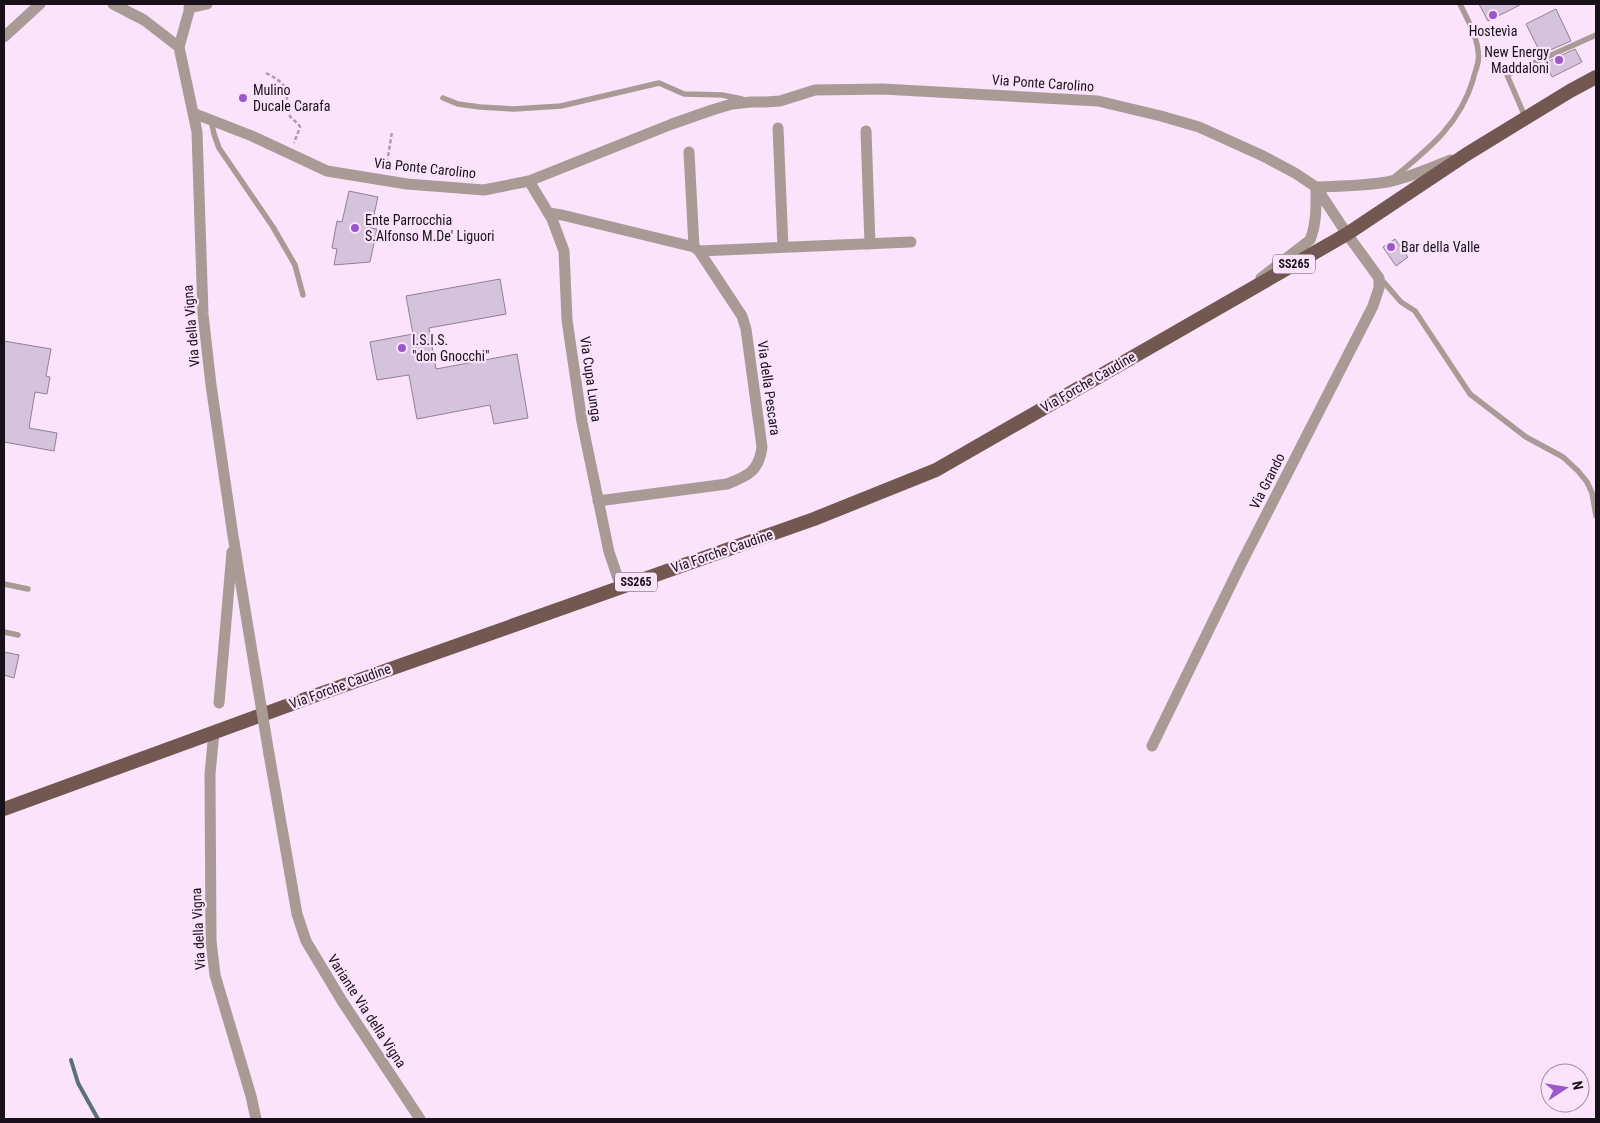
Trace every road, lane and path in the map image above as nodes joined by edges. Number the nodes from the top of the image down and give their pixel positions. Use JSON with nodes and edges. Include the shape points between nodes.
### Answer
{"nodes":[{"id":1,"x":40,"y":4,"type":"edge"},
{"id":2,"x":113,"y":4,"type":"edge"},
{"id":3,"x":207,"y":4,"type":"edge"},
{"id":4,"x":1460,"y":4,"type":"edge"},
{"id":5,"x":190,"y":6,"type":"edge"},
{"id":6,"x":1596,"y":35,"type":"edge"},
{"id":7,"x":4,"y":37,"type":"edge"},
{"id":8,"x":179,"y":47,"type":"junction"},
{"id":9,"x":266,"y":73,"type":"dead end"},
{"id":10,"x":1596,"y":77,"type":"edge"},
{"id":11,"x":442,"y":98,"type":"dead end"},
{"id":12,"x":751,"y":102,"type":"junction"},
{"id":13,"x":193,"y":113,"type":"junction"},
{"id":14,"x":1526,"y":119,"type":"junction"},
{"id":15,"x":211,"y":120,"type":"junction"},
{"id":16,"x":778,"y":128,"type":"dead end"},
{"id":17,"x":866,"y":131,"type":"dead end"},
{"id":18,"x":392,"y":132,"type":"dead end"},
{"id":19,"x":689,"y":152,"type":"dead end"},
{"id":20,"x":290,"y":153,"type":"junction"},
{"id":21,"x":1468,"y":154,"type":"junction"},
{"id":22,"x":384,"y":180,"type":"junction"},
{"id":23,"x":529,"y":180,"type":"junction"},
{"id":24,"x":1388,"y":182,"type":"junction"},
{"id":25,"x":1316,"y":187,"type":"junction"},
{"id":26,"x":548,"y":213,"type":"junction"},
{"id":27,"x":1347,"y":234,"type":"junction"},
{"id":28,"x":911,"y":242,"type":"dead end"},
{"id":29,"x":870,"y":244,"type":"junction"},
{"id":30,"x":783,"y":247,"type":"junction"},
{"id":31,"x":697,"y":249,"type":"junction"},
{"id":32,"x":1379,"y":278,"type":"junction"},
{"id":33,"x":303,"y":295,"type":"dead end"},
{"id":34,"x":1241,"y":295,"type":"junction"},
{"id":35,"x":598,"y":501,"type":"junction"},
{"id":36,"x":1596,"y":516,"type":"edge"},
{"id":37,"x":233,"y":536,"type":"junction"},
{"id":38,"x":4,"y":584,"type":"edge"},
{"id":39,"x":621,"y":587,"type":"junction"},
{"id":40,"x":28,"y":589,"type":"dead end"},
{"id":41,"x":4,"y":632,"type":"edge"},
{"id":42,"x":18,"y":635,"type":"dead end"},
{"id":43,"x":218,"y":702,"type":"dead end"},
{"id":44,"x":214,"y":732,"type":"junction"},
{"id":45,"x":1152,"y":746,"type":"dead end"},
{"id":46,"x":4,"y":810,"type":"edge"},
{"id":47,"x":297,"y":914,"type":"joint"},
{"id":48,"x":256,"y":1119,"type":"edge"},
{"id":49,"x":420,"y":1119,"type":"edge"}],
"edges":[{"from":1,"to":7,"type":"street"},
{"from":2,"to":8,"type":"street","via":[[144,20]]},
{"from":3,"to":5,"type":"street"},
{"from":4,"to":24,"type":"lane","via":[[1474,34],[1478,61],[1468,95],[1452,123],[1430,148]]},
{"from":5,"to":8,"type":"street"},
{"from":6,"to":14,"type":"lane","via":[[1507,75]]},
{"from":8,"to":13,"type":"street"},
{"from":9,"to":20,"type":"path","via":[[282,81],[286,88],[287,110],[300,127]]},
{"from":10,"to":14,"type":"main road","name":"Via Forche Caudine"},
{"from":11,"to":12,"type":"lane","name":"Via Ponte Carolino","via":[[480,107],[561,106],[659,84],[684,94],[722,95]]},
{"from":12,"to":23,"type":"street","name":"Via Ponte Carolino","via":[[732,104],[672,124]]},
{"from":12,"to":25,"type":"street","name":"Via Ponte Carolino","via":[[780,101],[828,89],[1098,101],[1198,127],[1296,172]]},
{"from":13,"to":15,"type":"street","name":"Via Ponte Carolino"},
{"from":13,"to":37,"type":"street","name":"Via della Vigna","via":[[197,132],[203,314]]},
{"from":14,"to":21,"type":"main road","name":"Via Forche Caudine"},
{"from":15,"to":20,"type":"street","name":"Via Ponte Carolino"},
{"from":15,"to":33,"type":"lane","via":[[219,148],[296,264]]},
{"from":16,"to":30,"type":"street"},
{"from":17,"to":29,"type":"street"},
{"from":18,"to":22,"type":"path"},
{"from":19,"to":31,"type":"street"},
{"from":20,"to":22,"type":"street","name":"Via Ponte Carolino","via":[[327,170]]},
{"from":21,"to":24,"type":"street"},
{"from":21,"to":27,"type":"main road","name":"Via Forche Caudine"},
{"from":22,"to":23,"type":"street","name":"Via Ponte Carolino","via":[[484,190]]},
{"from":23,"to":26,"type":"street","name":"Via Cupa Lunga"},
{"from":24,"to":25,"type":"street"},
{"from":25,"to":27,"type":"street","name":"Via Ponte Carolino"},
{"from":25,"to":34,"type":"street","via":[[1316,219],[1310,240]]},
{"from":26,"to":31,"type":"street"},
{"from":26,"to":35,"type":"street","name":"Via Cupa Lunga","via":[[564,251],[567,320]]},
{"from":27,"to":32,"type":"street"},
{"from":27,"to":34,"type":"main road","name":"Via Forche Caudine","number":"SS265"},
{"from":28,"to":29,"type":"street"},
{"from":29,"to":30,"type":"street"},
{"from":30,"to":31,"type":"street"},
{"from":31,"to":35,"type":"street","name":"Via della Pescara","via":[[742,316],[746,329],[762,447],[758,464],[746,476],[727,484]]},
{"from":32,"to":36,"type":"lane","via":[[1401,302],[1416,311],[1470,394],[1526,437],[1578,470],[1592,494]]},
{"from":32,"to":45,"type":"street","name":"Via Grando","via":[[1373,306]]},
{"from":34,"to":39,"type":"main road","name":"Via Forche Caudine","number":"SS265","via":[[936,470],[814,519]]},
{"from":35,"to":39,"type":"street","name":"Via Cupa Lunga","via":[[609,552]]},
{"from":37,"to":43,"type":"street","name":"Via della Vigna"},
{"from":37,"to":47,"type":"street","name":"Via della Vigna","bridge":true},
{"from":38,"to":40,"type":"lane"},
{"from":39,"to":44,"type":"main road","name":"Via Forche Caudine","number":"SS265"},
{"from":41,"to":42,"type":"lane"},
{"from":44,"to":46,"type":"main road","name":"Via Forche Caudine","number":"SS265"},
{"from":44,"to":48,"type":"street","name":"Via della Vigna","via":[[210,774],[210,941],[215,976]]},
{"from":47,"to":49,"type":"street","name":"Variante Via della Vigna","via":[[314,957]]}]}
